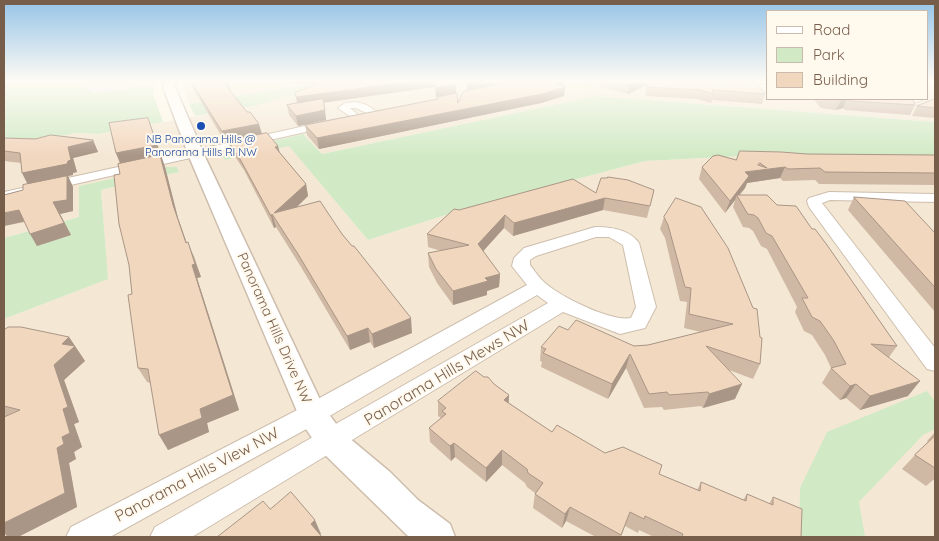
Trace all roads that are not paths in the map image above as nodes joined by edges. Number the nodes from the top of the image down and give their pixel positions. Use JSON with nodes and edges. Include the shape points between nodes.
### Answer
{"nodes":[{"id":1,"x":177,"y":106,"type":"edge"},
{"id":2,"x":346,"y":106,"type":"edge"},
{"id":3,"x":363,"y":106,"type":"edge"},
{"id":4,"x":357,"y":118,"type":"junction"},
{"id":5,"x":196,"y":153,"type":"junction"},
{"id":6,"x":4,"y":196,"type":"edge"},
{"id":7,"x":935,"y":198,"type":"edge"},
{"id":8,"x":538,"y":287,"type":"junction"},
{"id":9,"x":562,"y":304,"type":"junction"},
{"id":10,"x":935,"y":363,"type":"edge"},
{"id":11,"x":312,"y":414,"type":"junction"},
{"id":12,"x":331,"y":441,"type":"junction"},
{"id":13,"x":81,"y":537,"type":"edge"},
{"id":14,"x":165,"y":537,"type":"edge"},
{"id":15,"x":437,"y":537,"type":"edge"}],
"edges":[{"from":1,"to":5,"type":"street","name":"Panorama Hills Drive NW"},
{"from":2,"to":4,"type":"street","via":[[343,108]]},
{"from":3,"to":4,"type":"street","via":[[379,113]]},
{"from":4,"to":5,"type":"street"},
{"from":5,"to":6,"type":"street"},
{"from":5,"to":11,"type":"street","name":"Panorama Hills Drive NW"},
{"from":7,"to":10,"type":"street","via":[[829,196],[814,200],[816,207]]},
{"from":8,"to":9,"type":"street"},
{"from":8,"to":9,"type":"street","via":[[521,266],[522,258],[530,252],[595,232],[612,232],[631,243],[646,307],[638,323],[620,327]]},
{"from":8,"to":11,"type":"street","name":"Panorama Hills Mews NW"},
{"from":9,"to":12,"type":"street","name":"Panorama Hills Mews NW"},
{"from":11,"to":12,"type":"street","name":"Panorama Hills Drive NW"},
{"from":11,"to":13,"type":"street","name":"Panorama Hills View NW"},
{"from":12,"to":14,"type":"street"},
{"from":12,"to":15,"type":"street","name":"Panorama Hills Drive NW"}]}
